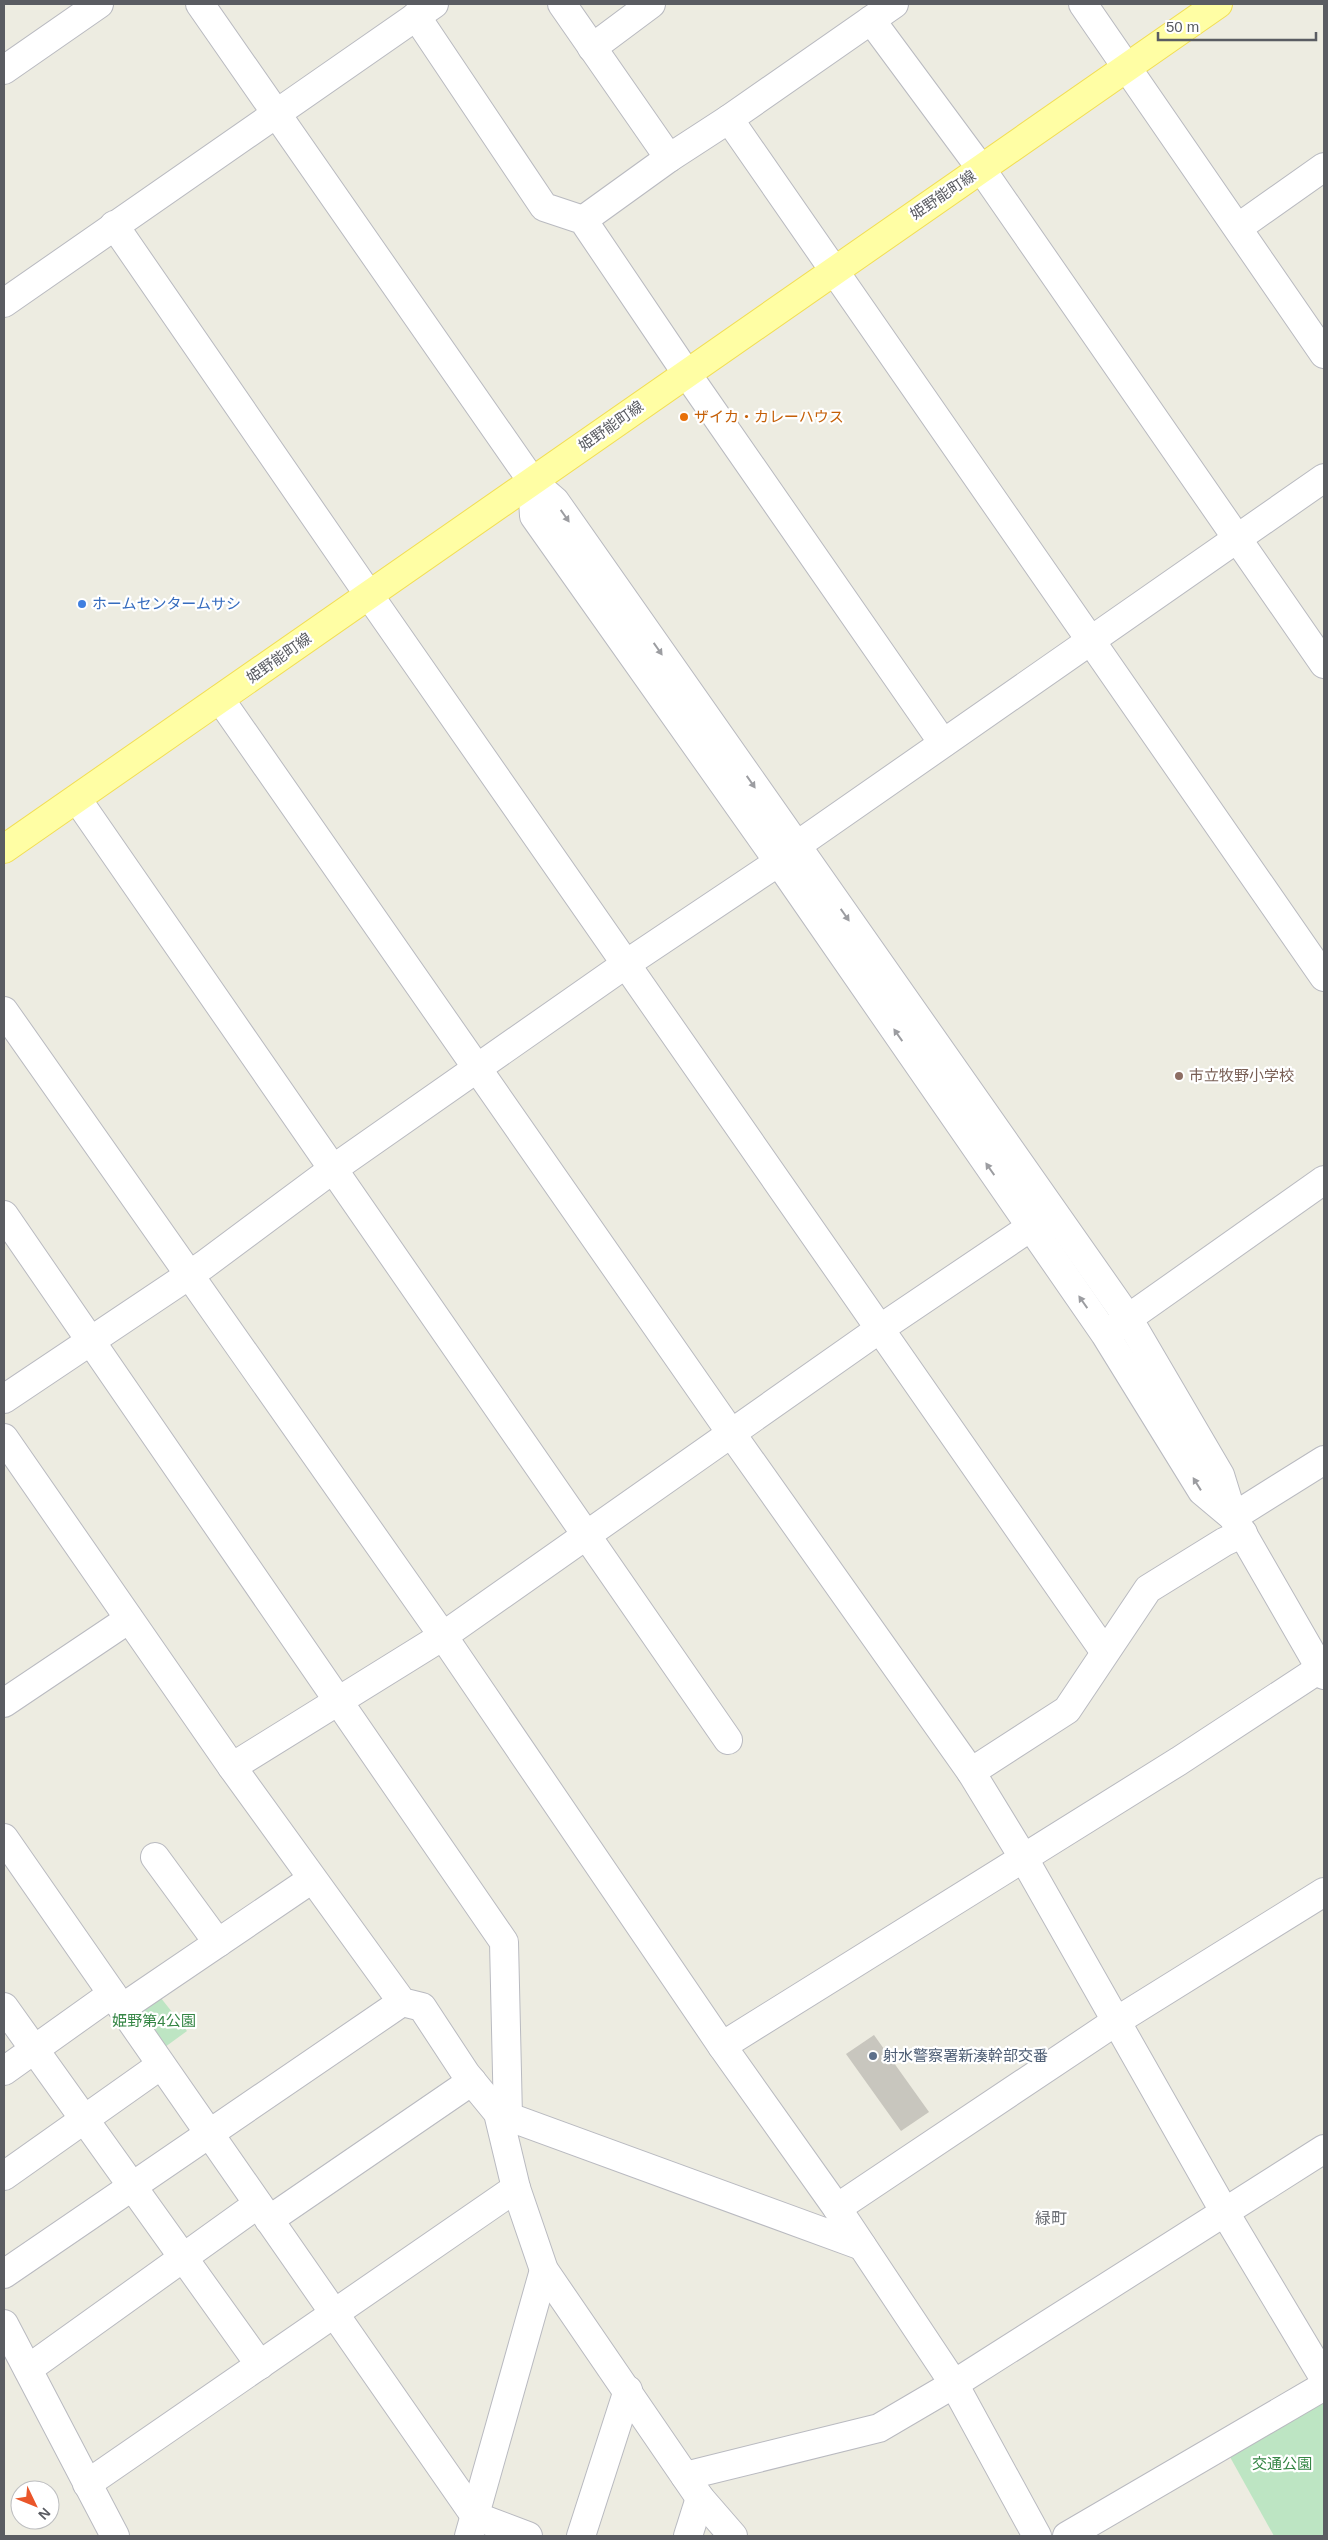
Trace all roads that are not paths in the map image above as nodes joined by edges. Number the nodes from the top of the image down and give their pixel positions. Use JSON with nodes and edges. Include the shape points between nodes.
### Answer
{"nodes":[{"id":1,"x":99,"y":4,"type":"edge"},
{"id":2,"x":200,"y":4,"type":"edge"},
{"id":3,"x":562,"y":4,"type":"edge"},
{"id":4,"x":651,"y":4,"type":"edge"},
{"id":5,"x":894,"y":4,"type":"edge"},
{"id":6,"x":1083,"y":4,"type":"edge"},
{"id":7,"x":1218,"y":4,"type":"edge"},
{"id":8,"x":425,"y":10,"type":"edge"},
{"id":9,"x":871,"y":20,"type":"junction"},
{"id":10,"x":592,"y":48,"type":"junction"},
{"id":11,"x":1128,"y":68,"type":"junction"},
{"id":12,"x":4,"y":70,"type":"edge"},
{"id":13,"x":277,"y":112,"type":"junction"},
{"id":14,"x":729,"y":119,"type":"junction"},
{"id":15,"x":669,"y":158,"type":"junction"},
{"id":16,"x":1324,"y":167,"type":"edge"},
{"id":17,"x":982,"y":170,"type":"junction"},
{"id":18,"x":583,"y":220,"type":"junction"},
{"id":19,"x":114,"y":225,"type":"junction"},
{"id":20,"x":1239,"y":227,"type":"junction"},
{"id":21,"x":834,"y":269,"type":"junction"},
{"id":22,"x":4,"y":303,"type":"edge"},
{"id":23,"x":1324,"y":354,"type":"edge"},
{"id":24,"x":687,"y":374,"type":"junction"},
{"id":25,"x":1324,"y":478,"type":"edge"},
{"id":26,"x":532,"y":481,"type":"junction"},
{"id":27,"x":1237,"y":540,"type":"junction"},
{"id":28,"x":369,"y":595,"type":"junction"},
{"id":29,"x":1091,"y":639,"type":"junction"},
{"id":30,"x":1324,"y":664,"type":"edge"},
{"id":31,"x":220,"y":699,"type":"junction"},
{"id":32,"x":942,"y":743,"type":"junction"},
{"id":33,"x":76,"y":799,"type":"junction"},
{"id":34,"x":4,"y":849,"type":"edge"},
{"id":35,"x":787,"y":854,"type":"junction"},
{"id":36,"x":626,"y":964,"type":"junction"},
{"id":37,"x":1324,"y":977,"type":"edge"},
{"id":38,"x":4,"y":1011,"type":"edge"},
{"id":39,"x":478,"y":1068,"type":"junction"},
{"id":40,"x":333,"y":1169,"type":"junction"},
{"id":41,"x":1324,"y":1180,"type":"edge"},
{"id":42,"x":1054,"y":1211,"type":"junction"},
{"id":43,"x":4,"y":1215,"type":"edge"},
{"id":44,"x":1031,"y":1227,"type":"junction"},
{"id":45,"x":188,"y":1276,"type":"junction"},
{"id":46,"x":1128,"y":1318,"type":"junction"},
{"id":47,"x":881,"y":1328,"type":"junction"},
{"id":48,"x":1105,"y":1334,"type":"junction"},
{"id":49,"x":91,"y":1341,"type":"junction"},
{"id":50,"x":4,"y":1400,"type":"edge"},
{"id":51,"x":731,"y":1433,"type":"junction"},
{"id":52,"x":4,"y":1438,"type":"edge"},
{"id":53,"x":1324,"y":1460,"type":"edge"},
{"id":54,"x":1238,"y":1525,"type":"junction"},
{"id":55,"x":585,"y":1536,"type":"junction"},
{"id":56,"x":129,"y":1618,"type":"junction"},
{"id":57,"x":443,"y":1636,"type":"junction"},
{"id":58,"x":1104,"y":1651,"type":"junction"},
{"id":59,"x":1323,"y":1670,"type":"edge"},
{"id":60,"x":337,"y":1702,"type":"junction"},
{"id":61,"x":4,"y":1703,"type":"edge"},
{"id":62,"x":728,"y":1740,"type":"dead end"},
{"id":63,"x":232,"y":1767,"type":"junction"},
{"id":64,"x":971,"y":1772,"type":"junction"},
{"id":65,"x":4,"y":1838,"type":"edge"},
{"id":66,"x":155,"y":1858,"type":"dead end"},
{"id":67,"x":1023,"y":1858,"type":"junction"},
{"id":68,"x":312,"y":1879,"type":"junction"},
{"id":69,"x":1324,"y":1892,"type":"edge"},
{"id":70,"x":218,"y":1943,"type":"junction"},
{"id":71,"x":117,"y":2001,"type":"junction"},
{"id":72,"x":402,"y":2002,"type":"junction"},
{"id":73,"x":4,"y":2007,"type":"edge"},
{"id":74,"x":1115,"y":2022,"type":"junction"},
{"id":75,"x":722,"y":2046,"type":"junction"},
{"id":76,"x":34,"y":2050,"type":"junction"},
{"id":77,"x":161,"y":2065,"type":"junction"},
{"id":78,"x":4,"y":2071,"type":"edge"},
{"id":79,"x":472,"y":2081,"type":"junction"},
{"id":80,"x":503,"y":2115,"type":"junction"},
{"id":81,"x":84,"y":2119,"type":"junction"},
{"id":82,"x":209,"y":2134,"type":"junction"},
{"id":83,"x":1324,"y":2149,"type":"edge"},
{"id":84,"x":4,"y":2176,"type":"edge"},
{"id":85,"x":132,"y":2187,"type":"junction"},
{"id":86,"x":516,"y":2188,"type":"junction"},
{"id":87,"x":837,"y":2208,"type":"junction"},
{"id":88,"x":1224,"y":2211,"type":"junction"},
{"id":89,"x":264,"y":2212,"type":"junction"},
{"id":90,"x":862,"y":2246,"type":"junction"},
{"id":91,"x":183,"y":2258,"type":"junction"},
{"id":92,"x":544,"y":2270,"type":"junction"},
{"id":93,"x":4,"y":2274,"type":"edge"},
{"id":94,"x":334,"y":2314,"type":"junction"},
{"id":95,"x":4,"y":2324,"type":"edge"},
{"id":96,"x":260,"y":2365,"type":"junction"},
{"id":97,"x":28,"y":2370,"type":"junction"},
{"id":98,"x":1324,"y":2378,"type":"edge"},
{"id":99,"x":954,"y":2384,"type":"junction"},
{"id":100,"x":1324,"y":2386,"type":"edge"},
{"id":101,"x":628,"y":2390,"type":"junction"},
{"id":102,"x":87,"y":2484,"type":"junction"},
{"id":103,"x":693,"y":2487,"type":"junction"},
{"id":104,"x":472,"y":2526,"type":"edge"},
{"id":105,"x":115,"y":2536,"type":"edge"},
{"id":106,"x":528,"y":2536,"type":"edge"},
{"id":107,"x":581,"y":2536,"type":"edge"},
{"id":108,"x":688,"y":2536,"type":"edge"},
{"id":109,"x":733,"y":2536,"type":"edge"},
{"id":110,"x":1037,"y":2536,"type":"edge"},
{"id":111,"x":1067,"y":2536,"type":"edge"}],
"edges":[{"from":1,"to":12,"type":"street"},
{"from":2,"to":13,"type":"street"},
{"from":3,"to":10,"type":"street"},
{"from":4,"to":10,"type":"street"},
{"from":5,"to":9,"type":"street"},
{"from":6,"to":11,"type":"street"},
{"from":7,"to":11,"type":"main road","name":"姫野能町線"},
{"from":8,"to":13,"type":"street"},
{"from":8,"to":18,"type":"street","via":[[544,207]]},
{"from":9,"to":14,"type":"street"},
{"from":9,"to":17,"type":"street"},
{"from":10,"to":15,"type":"street"},
{"from":11,"to":17,"type":"main road","name":"姫野能町線"},
{"from":11,"to":20,"type":"street"},
{"from":13,"to":19,"type":"street"},
{"from":13,"to":26,"type":"street"},
{"from":14,"to":15,"type":"street"},
{"from":14,"to":21,"type":"street"},
{"from":15,"to":18,"type":"street"},
{"from":16,"to":20,"type":"street"},
{"from":17,"to":21,"type":"main road","name":"姫野能町線"},
{"from":17,"to":27,"type":"street"},
{"from":18,"to":24,"type":"street"},
{"from":19,"to":22,"type":"street"},
{"from":19,"to":28,"type":"street"},
{"from":20,"to":23,"type":"street"},
{"from":21,"to":24,"type":"main road","name":"姫野能町線"},
{"from":21,"to":29,"type":"street"},
{"from":24,"to":26,"type":"main road","name":"姫野能町線"},
{"from":24,"to":32,"type":"street"},
{"from":25,"to":27,"type":"street"},
{"from":26,"to":28,"type":"main road","name":"姫野能町線"},
{"from":26,"to":35,"type":"street","via":[[555,501]]},
{"from":27,"to":29,"type":"street"},
{"from":27,"to":30,"type":"street"},
{"from":28,"to":31,"type":"main road","name":"姫野能町線"},
{"from":28,"to":36,"type":"street"},
{"from":29,"to":32,"type":"street"},
{"from":29,"to":37,"type":"street"},
{"from":31,"to":33,"type":"main road","name":"姫野能町線"},
{"from":31,"to":39,"type":"street"},
{"from":32,"to":35,"type":"street"},
{"from":33,"to":34,"type":"main road","name":"姫野能町線"},
{"from":33,"to":40,"type":"street"},
{"from":35,"to":36,"type":"street"},
{"from":35,"to":42,"type":"street","one_way":true},
{"from":44,"to":35,"type":"street","one_way":true},
{"from":36,"to":39,"type":"street"},
{"from":36,"to":47,"type":"street"},
{"from":38,"to":45,"type":"street"},
{"from":39,"to":40,"type":"street"},
{"from":39,"to":51,"type":"street"},
{"from":40,"to":45,"type":"street"},
{"from":40,"to":55,"type":"street"},
{"from":41,"to":46,"type":"street"},
{"from":42,"to":44,"type":"street"},
{"from":42,"to":46,"type":"street"},
{"from":43,"to":49,"type":"street"},
{"from":44,"to":47,"type":"street"},
{"from":48,"to":44,"type":"street","one_way":true},
{"from":45,"to":49,"type":"street"},
{"from":45,"to":57,"type":"street"},
{"from":46,"to":48,"type":"street"},
{"from":46,"to":54,"type":"street","via":[[1220,1475]]},
{"from":47,"to":51,"type":"street"},
{"from":47,"to":58,"type":"street"},
{"from":54,"to":48,"type":"street","one_way":true,"via":[[1202,1491]]},
{"from":49,"to":50,"type":"street"},
{"from":49,"to":60,"type":"street"},
{"from":51,"to":55,"type":"street"},
{"from":51,"to":64,"type":"street"},
{"from":52,"to":56,"type":"street"},
{"from":53,"to":54,"type":"street"},
{"from":54,"to":58,"type":"street","via":[[1224,1542],[1148,1589]]},
{"from":54,"to":59,"type":"street"},
{"from":55,"to":57,"type":"street"},
{"from":55,"to":62,"type":"street"},
{"from":56,"to":61,"type":"street"},
{"from":56,"to":63,"type":"street"},
{"from":57,"to":60,"type":"street"},
{"from":57,"to":75,"type":"street"},
{"from":58,"to":64,"type":"street","via":[[1067,1710]]},
{"from":59,"to":67,"type":"street"},
{"from":60,"to":63,"type":"street"},
{"from":60,"to":80,"type":"street","via":[[504,1942]]},
{"from":63,"to":68,"type":"street"},
{"from":64,"to":67,"type":"street"},
{"from":65,"to":71,"type":"street"},
{"from":66,"to":70,"type":"street"},
{"from":67,"to":74,"type":"street"},
{"from":67,"to":75,"type":"street"},
{"from":68,"to":70,"type":"street"},
{"from":68,"to":72,"type":"street"},
{"from":69,"to":74,"type":"street"},
{"from":70,"to":71,"type":"street"},
{"from":71,"to":76,"type":"street"},
{"from":71,"to":77,"type":"street"},
{"from":72,"to":79,"type":"street","via":[[422,2006]]},
{"from":72,"to":82,"type":"street"},
{"from":73,"to":76,"type":"street"},
{"from":74,"to":87,"type":"street"},
{"from":74,"to":88,"type":"street"},
{"from":75,"to":87,"type":"street"},
{"from":76,"to":78,"type":"street"},
{"from":76,"to":81,"type":"street"},
{"from":77,"to":81,"type":"street"},
{"from":77,"to":82,"type":"street"},
{"from":79,"to":80,"type":"street"},
{"from":79,"to":89,"type":"street"},
{"from":80,"to":86,"type":"street"},
{"from":80,"to":90,"type":"street"},
{"from":81,"to":84,"type":"street"},
{"from":81,"to":85,"type":"street"},
{"from":82,"to":85,"type":"street"},
{"from":82,"to":89,"type":"street"},
{"from":83,"to":88,"type":"street"},
{"from":85,"to":91,"type":"street"},
{"from":85,"to":93,"type":"street"},
{"from":86,"to":92,"type":"street"},
{"from":86,"to":94,"type":"street"},
{"from":87,"to":90,"type":"street"},
{"from":88,"to":98,"type":"street"},
{"from":88,"to":99,"type":"street"},
{"from":89,"to":91,"type":"street"},
{"from":89,"to":94,"type":"street"},
{"from":90,"to":99,"type":"street"},
{"from":91,"to":96,"type":"street"},
{"from":91,"to":97,"type":"street"},
{"from":92,"to":101,"type":"street"},
{"from":92,"to":104,"type":"street"},
{"from":94,"to":96,"type":"street"},
{"from":94,"to":104,"type":"street"},
{"from":95,"to":97,"type":"street"},
{"from":96,"to":102,"type":"street"},
{"from":97,"to":102,"type":"street"},
{"from":99,"to":103,"type":"street","via":[[879,2428]]},
{"from":99,"to":110,"type":"street"},
{"from":100,"to":111,"type":"street"},
{"from":101,"to":103,"type":"street"},
{"from":101,"to":107,"type":"street"},
{"from":102,"to":105,"type":"street"},
{"from":103,"to":108,"type":"street"},
{"from":103,"to":109,"type":"street"},
{"from":104,"to":106,"type":"street"}]}
